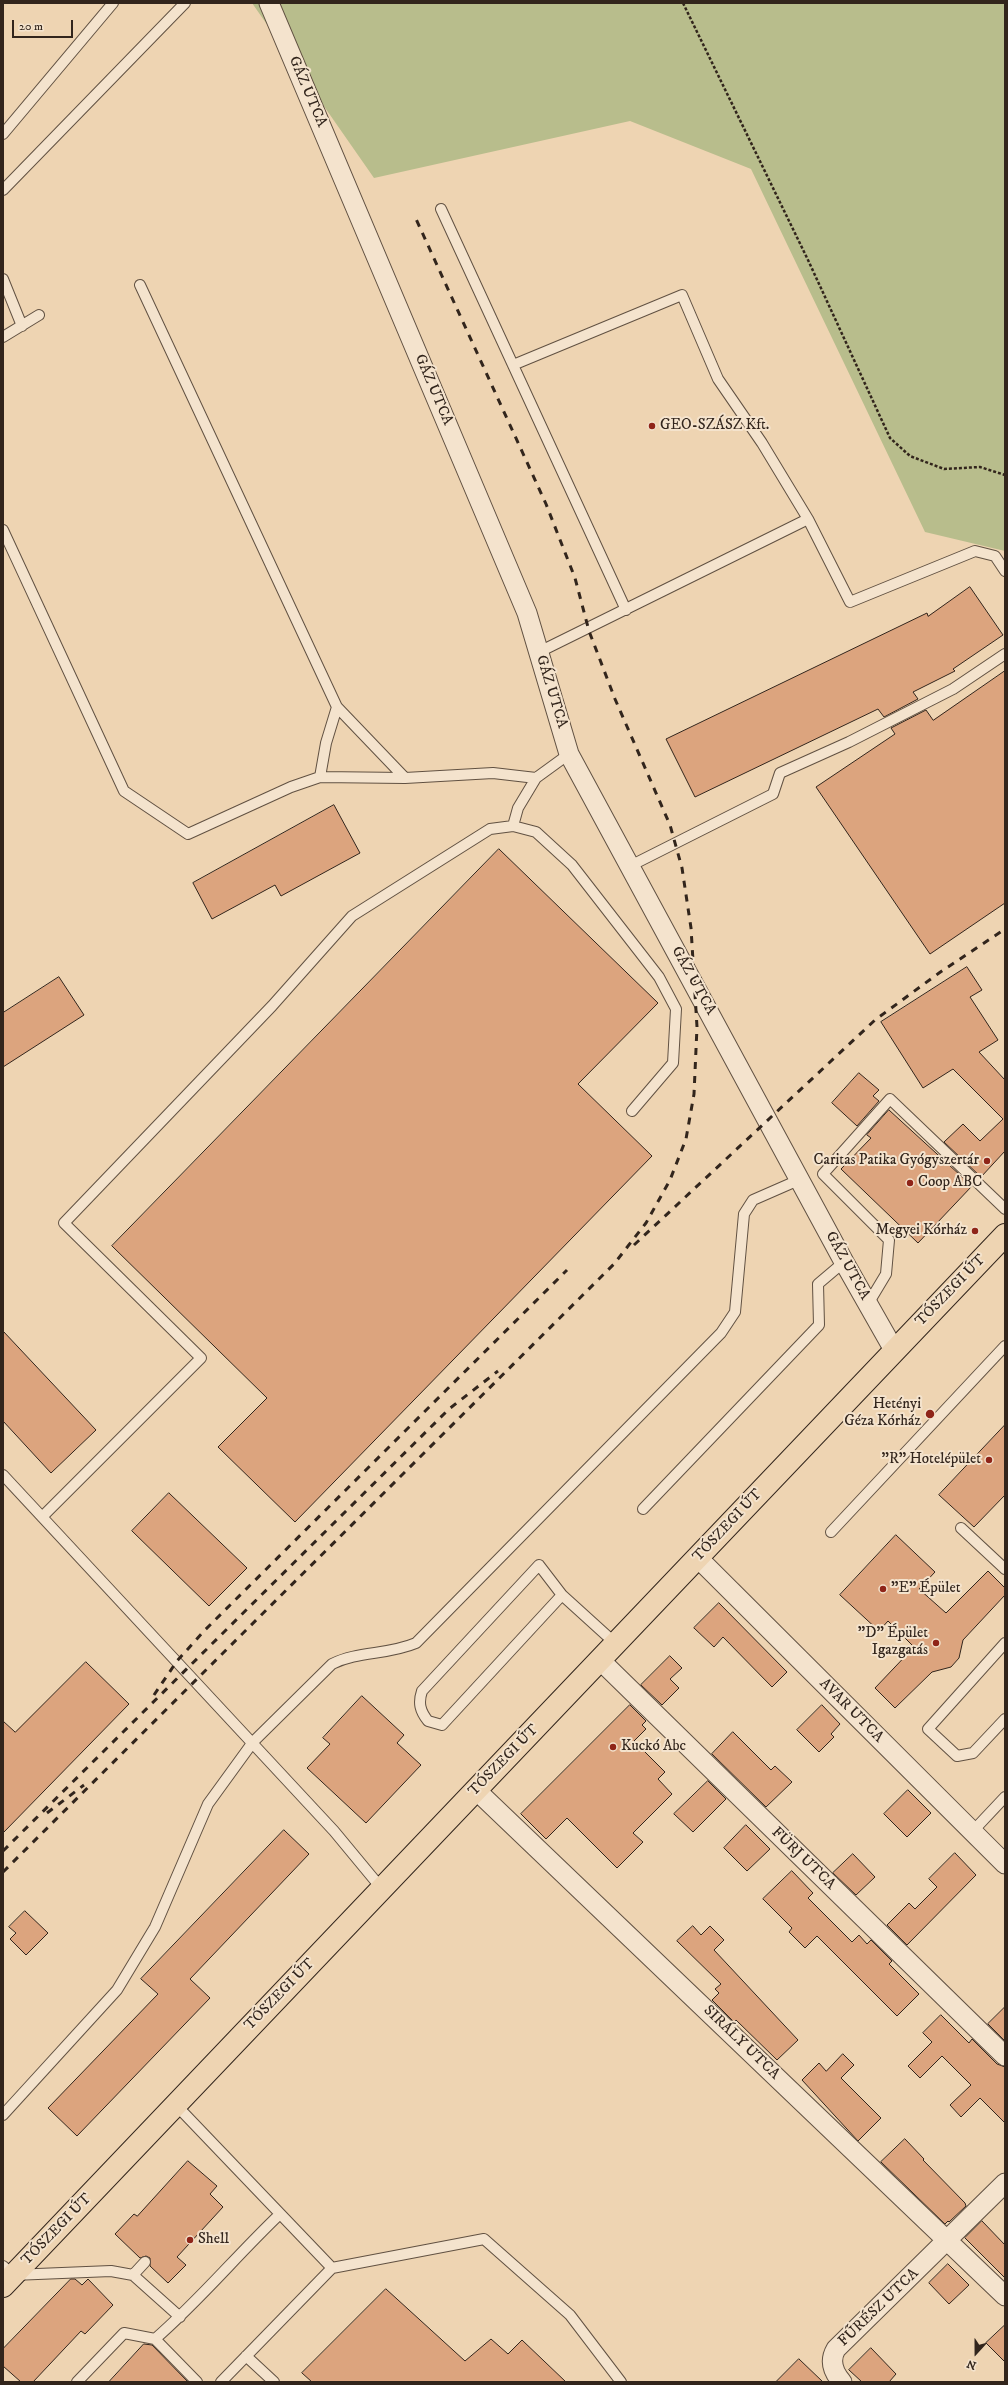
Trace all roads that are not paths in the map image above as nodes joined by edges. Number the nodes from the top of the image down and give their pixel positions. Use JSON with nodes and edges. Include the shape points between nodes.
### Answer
{"nodes":[{"id":1,"x":113,"y":3,"type":"edge"},
{"id":2,"x":185,"y":3,"type":"edge"},
{"id":3,"x":269,"y":3,"type":"edge"},
{"id":4,"x":3,"y":134,"type":"edge"},
{"id":5,"x":3,"y":190,"type":"edge"},
{"id":6,"x":441,"y":209,"type":"dead end"},
{"id":7,"x":3,"y":279,"type":"edge"},
{"id":8,"x":140,"y":285,"type":"dead end"},
{"id":9,"x":39,"y":315,"type":"dead end"},
{"id":10,"x":22,"y":326,"type":"junction"},
{"id":11,"x":3,"y":337,"type":"edge"},
{"id":12,"x":513,"y":365,"type":"junction"},
{"id":13,"x":808,"y":519,"type":"junction"},
{"id":14,"x":3,"y":530,"type":"edge"},
{"id":15,"x":1005,"y":571,"type":"edge"},
{"id":16,"x":626,"y":610,"type":"junction"},
{"id":17,"x":539,"y":652,"type":"junction"},
{"id":18,"x":1005,"y":654,"type":"edge"},
{"id":19,"x":337,"y":707,"type":"junction"},
{"id":20,"x":569,"y":754,"type":"junction"},
{"id":21,"x":320,"y":777,"type":"junction"},
{"id":22,"x":405,"y":778,"type":"junction"},
{"id":23,"x":536,"y":778,"type":"junction"},
{"id":24,"x":513,"y":826,"type":"junction"},
{"id":25,"x":630,"y":866,"type":"junction"},
{"id":26,"x":632,"y":1111,"type":"dead end"},
{"id":27,"x":800,"y":1179,"type":"junction"},
{"id":28,"x":1005,"y":1209,"type":"edge"},
{"id":29,"x":1003,"y":1241,"type":"edge"},
{"id":30,"x":844,"y":1262,"type":"junction"},
{"id":31,"x":868,"y":1304,"type":"junction"},
{"id":32,"x":1005,"y":1346,"type":"edge"},
{"id":33,"x":894,"y":1350,"type":"junction"},
{"id":34,"x":3,"y":1475,"type":"edge"},
{"id":35,"x":643,"y":1509,"type":"dead end"},
{"id":36,"x":42,"y":1517,"type":"junction"},
{"id":37,"x":962,"y":1528,"type":"dead end"},
{"id":38,"x":831,"y":1532,"type":"dead end"},
{"id":39,"x":698,"y":1558,"type":"junction"},
{"id":40,"x":1005,"y":1569,"type":"edge"},
{"id":41,"x":562,"y":1595,"type":"junction"},
{"id":42,"x":1005,"y":1643,"type":"edge"},
{"id":43,"x":616,"y":1644,"type":"junction"},
{"id":44,"x":601,"y":1661,"type":"junction"},
{"id":45,"x":1005,"y":1719,"type":"edge"},
{"id":46,"x":252,"y":1742,"type":"junction"},
{"id":47,"x":476,"y":1790,"type":"junction"},
{"id":48,"x":1005,"y":1797,"type":"edge"},
{"id":49,"x":973,"y":1831,"type":"junction"},
{"id":50,"x":1005,"y":1864,"type":"edge"},
{"id":51,"x":382,"y":1889,"type":"junction"},
{"id":52,"x":1005,"y":2056,"type":"edge"},
{"id":53,"x":176,"y":2105,"type":"junction"},
{"id":54,"x":3,"y":2115,"type":"edge"},
{"id":55,"x":1005,"y":2182,"type":"edge"},
{"id":56,"x":279,"y":2215,"type":"junction"},
{"id":57,"x":948,"y":2240,"type":"junction"},
{"id":58,"x":145,"y":2262,"type":"dead end"},
{"id":59,"x":332,"y":2268,"type":"junction"},
{"id":60,"x":133,"y":2274,"type":"junction"},
{"id":61,"x":6,"y":2276,"type":"edge"},
{"id":62,"x":1005,"y":2296,"type":"edge"},
{"id":63,"x":180,"y":2317,"type":"junction"},
{"id":64,"x":154,"y":2339,"type":"junction"},
{"id":65,"x":246,"y":2356,"type":"junction"},
{"id":66,"x":77,"y":2382,"type":"edge"},
{"id":67,"x":197,"y":2382,"type":"edge"},
{"id":68,"x":221,"y":2382,"type":"edge"},
{"id":69,"x":274,"y":2382,"type":"edge"},
{"id":70,"x":621,"y":2382,"type":"edge"},
{"id":71,"x":842,"y":2382,"type":"edge"}],
"edges":[{"from":1,"to":4,"type":"lane"},
{"from":2,"to":5,"type":"lane"},
{"from":3,"to":17,"type":"street","name":"GÁZ UTCA","via":[[527,613]]},
{"from":6,"to":12,"type":"lane"},
{"from":7,"to":10,"type":"lane"},
{"from":8,"to":19,"type":"lane"},
{"from":9,"to":10,"type":"lane"},
{"from":10,"to":11,"type":"lane"},
{"from":12,"to":13,"type":"lane","via":[[682,295],[718,379],[762,443]]},
{"from":12,"to":16,"type":"lane"},
{"from":13,"to":15,"type":"lane","via":[[850,602],[975,551],[995,556]]},
{"from":13,"to":16,"type":"lane"},
{"from":14,"to":21,"type":"lane","via":[[124,791],[188,834],[291,787]]},
{"from":16,"to":17,"type":"lane"},
{"from":17,"to":20,"type":"street","name":"GÁZ UTCA"},
{"from":18,"to":25,"type":"lane","via":[[953,689],[849,742],[780,773],[773,794]]},
{"from":19,"to":21,"type":"lane","via":[[326,743]]},
{"from":19,"to":22,"type":"lane"},
{"from":20,"to":23,"type":"lane"},
{"from":20,"to":25,"type":"street","name":"GÁZ UTCA"},
{"from":21,"to":22,"type":"lane"},
{"from":22,"to":23,"type":"lane","via":[[493,773]]},
{"from":23,"to":24,"type":"lane","via":[[518,808]]},
{"from":24,"to":26,"type":"lane","via":[[536,832],[572,865],[659,977],[676,1009],[673,1063]]},
{"from":24,"to":36,"type":"lane","via":[[490,829],[352,916],[272,1006],[64,1223],[201,1358]]},
{"from":25,"to":27,"type":"street","name":"GÁZ UTCA"},
{"from":27,"to":30,"type":"street","name":"GÁZ UTCA"},
{"from":27,"to":46,"type":"lane","via":[[753,1200],[744,1214],[735,1312],[722,1333],[416,1643],[399,1650],[344,1658],[332,1664]]},
{"from":28,"to":31,"type":"lane","via":[[890,1099],[823,1174],[889,1240],[886,1274]]},
{"from":29,"to":33,"type":"main road","name":"TÓSZEGI ÚT"},
{"from":30,"to":31,"type":"street","name":"GÁZ UTCA"},
{"from":30,"to":35,"type":"lane","via":[[818,1284],[819,1325]]},
{"from":31,"to":33,"type":"street","name":"GÁZ UTCA"},
{"from":32,"to":38,"type":"lane"},
{"from":33,"to":39,"type":"main road","name":"TÓSZEGI ÚT"},
{"from":34,"to":36,"type":"lane"},
{"from":36,"to":46,"type":"lane"},
{"from":37,"to":40,"type":"lane"},
{"from":39,"to":43,"type":"main road","name":"TÓSZEGI ÚT"},
{"from":39,"to":49,"type":"street","name":"AVAR UTCA"},
{"from":41,"to":41,"type":"lane","via":[[539,1566],[422,1691],[420,1707],[428,1721],[442,1724]]},
{"from":41,"to":43,"type":"lane"},
{"from":42,"to":45,"type":"lane","via":[[928,1729],[957,1756],[973,1753]]},
{"from":43,"to":44,"type":"main road","name":"TÓSZEGI ÚT"},
{"from":44,"to":47,"type":"main road","name":"TÓSZEGI ÚT"},
{"from":44,"to":52,"type":"street","name":"FÜRJ UTCA"},
{"from":46,"to":51,"type":"lane","via":[[334,1831]]},
{"from":46,"to":54,"type":"lane","via":[[208,1804],[155,1927],[118,1990]]},
{"from":47,"to":51,"type":"main road","name":"TÓSZEGI ÚT"},
{"from":47,"to":57,"type":"street","name":"SIRÁLY UTCA"},
{"from":48,"to":49,"type":"lane"},
{"from":49,"to":50,"type":"street","name":"AVAR UTCA"},
{"from":51,"to":53,"type":"main road","name":"TÓSZEGI ÚT"},
{"from":53,"to":56,"type":"lane"},
{"from":53,"to":61,"type":"main road","name":"TÓSZEGI ÚT"},
{"from":55,"to":57,"type":"street","name":"FŰRÉSZ UTCA"},
{"from":56,"to":59,"type":"lane"},
{"from":56,"to":63,"type":"lane","via":[[242,2250]]},
{"from":57,"to":62,"type":"street","name":"SIRÁLY UTCA"},
{"from":57,"to":71,"type":"street","name":"FŰRÉSZ UTCA","via":[[836,2349],[832,2357],[833,2370]]},
{"from":58,"to":60,"type":"lane"},
{"from":59,"to":65,"type":"lane"},
{"from":59,"to":70,"type":"lane","via":[[484,2239],[570,2315]]},
{"from":60,"to":61,"type":"lane","via":[[111,2272]]},
{"from":60,"to":63,"type":"lane"},
{"from":63,"to":64,"type":"lane"},
{"from":64,"to":66,"type":"lane","via":[[124,2333]]},
{"from":64,"to":67,"type":"lane"},
{"from":65,"to":68,"type":"lane"},
{"from":65,"to":69,"type":"lane"}]}
